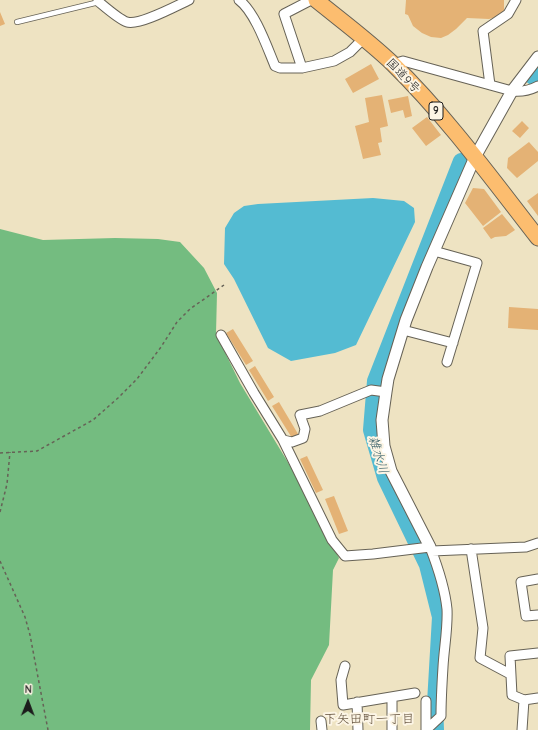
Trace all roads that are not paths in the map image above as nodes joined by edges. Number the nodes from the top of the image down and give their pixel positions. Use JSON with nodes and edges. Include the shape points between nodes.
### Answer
{"nodes":[{"id":1,"x":189,"y":0,"type":"edge"},
{"id":2,"x":239,"y":0,"type":"edge"},
{"id":3,"x":312,"y":0,"type":"edge"},
{"id":4,"x":316,"y":0,"type":"edge"},
{"id":5,"x":516,"y":0,"type":"edge"},
{"id":6,"x":98,"y":1,"type":"edge"},
{"id":7,"x":17,"y":22,"type":"dead end"},
{"id":8,"x":364,"y":38,"type":"junction"},
{"id":9,"x":538,"y":57,"type":"edge"},
{"id":10,"x":393,"y":64,"type":"junction"},
{"id":11,"x":302,"y":68,"type":"junction"},
{"id":12,"x":490,"y":85,"type":"junction"},
{"id":13,"x":538,"y":86,"type":"edge"},
{"id":14,"x":512,"y":91,"type":"junction"},
{"id":15,"x":475,"y":157,"type":"junction"},
{"id":16,"x":538,"y":238,"type":"edge"},
{"id":17,"x":434,"y":251,"type":"junction"},
{"id":18,"x":403,"y":330,"type":"junction"},
{"id":19,"x":221,"y":335,"type":"dead end"},
{"id":20,"x":453,"y":343,"type":"junction"},
{"id":21,"x":447,"y":362,"type":"dead end"},
{"id":22,"x":386,"y":392,"type":"junction"},
{"id":23,"x":283,"y":440,"type":"junction"},
{"id":24,"x":538,"y":543,"type":"edge"},
{"id":25,"x":431,"y":549,"type":"junction"},
{"id":26,"x":470,"y":549,"type":"junction"},
{"id":27,"x":538,"y":579,"type":"edge"},
{"id":28,"x":538,"y":615,"type":"edge"},
{"id":29,"x":538,"y":653,"type":"edge"},
{"id":30,"x":344,"y":666,"type":"dead end"},
{"id":31,"x":510,"y":674,"type":"junction"},
{"id":32,"x":415,"y":693,"type":"dead end"},
{"id":33,"x":392,"y":697,"type":"junction"},
{"id":34,"x":538,"y":698,"type":"edge"},
{"id":35,"x":524,"y":700,"type":"junction"},
{"id":36,"x":426,"y":701,"type":"dead end"},
{"id":37,"x":357,"y":702,"type":"junction"},
{"id":38,"x":358,"y":730,"type":"edge"},
{"id":39,"x":392,"y":730,"type":"edge"},
{"id":40,"x":426,"y":730,"type":"edge"},
{"id":41,"x":522,"y":730,"type":"edge"}],
"edges":[{"from":1,"to":6,"type":"street","via":[[136,22],[127,22]]},
{"from":2,"to":11,"type":"street","via":[[259,29],[275,66]]},
{"from":3,"to":11,"type":"street","via":[[284,14]]},
{"from":4,"to":8,"type":"highway","name":"国道9号","number":"9"},
{"from":5,"to":12,"type":"street","via":[[508,14],[483,31]]},
{"from":6,"to":7,"type":"lane"},
{"from":8,"to":10,"type":"highway","name":"国道9号","number":"9"},
{"from":8,"to":11,"type":"street","via":[[350,52],[334,61]]},
{"from":9,"to":14,"type":"street"},
{"from":10,"to":12,"type":"street","via":[[402,61]]},
{"from":10,"to":15,"type":"highway","name":"国道9号","number":"9"},
{"from":12,"to":14,"type":"street"},
{"from":13,"to":14,"type":"street","via":[[521,92]]},
{"from":14,"to":15,"type":"street"},
{"from":15,"to":16,"type":"highway","name":"国道9号","number":"9"},
{"from":15,"to":17,"type":"street"},
{"from":17,"to":18,"type":"street"},
{"from":17,"to":20,"type":"street","via":[[477,263]]},
{"from":18,"to":20,"type":"street"},
{"from":18,"to":22,"type":"street"},
{"from":19,"to":23,"type":"street"},
{"from":20,"to":21,"type":"street"},
{"from":22,"to":23,"type":"street","via":[[371,390],[320,411],[300,415],[305,429],[303,438],[292,442]]},
{"from":22,"to":25,"type":"street","via":[[382,420],[384,446],[391,471]]},
{"from":23,"to":25,"type":"street","via":[[332,540],[345,556]]},
{"from":24,"to":26,"type":"street","via":[[526,547]]},
{"from":25,"to":26,"type":"street"},
{"from":25,"to":40,"type":"street","via":[[444,591],[447,625],[441,716]]},
{"from":26,"to":31,"type":"street","via":[[483,628],[480,658]]},
{"from":27,"to":28,"type":"street","via":[[521,582],[526,616]]},
{"from":29,"to":31,"type":"street","via":[[510,656]]},
{"from":30,"to":37,"type":"street","via":[[341,680],[343,705]]},
{"from":31,"to":35,"type":"street","via":[[512,695]]},
{"from":32,"to":33,"type":"street"},
{"from":33,"to":37,"type":"street"},
{"from":33,"to":39,"type":"street"},
{"from":34,"to":35,"type":"street"},
{"from":35,"to":41,"type":"street"},
{"from":36,"to":40,"type":"street"},
{"from":37,"to":38,"type":"street"}]}
